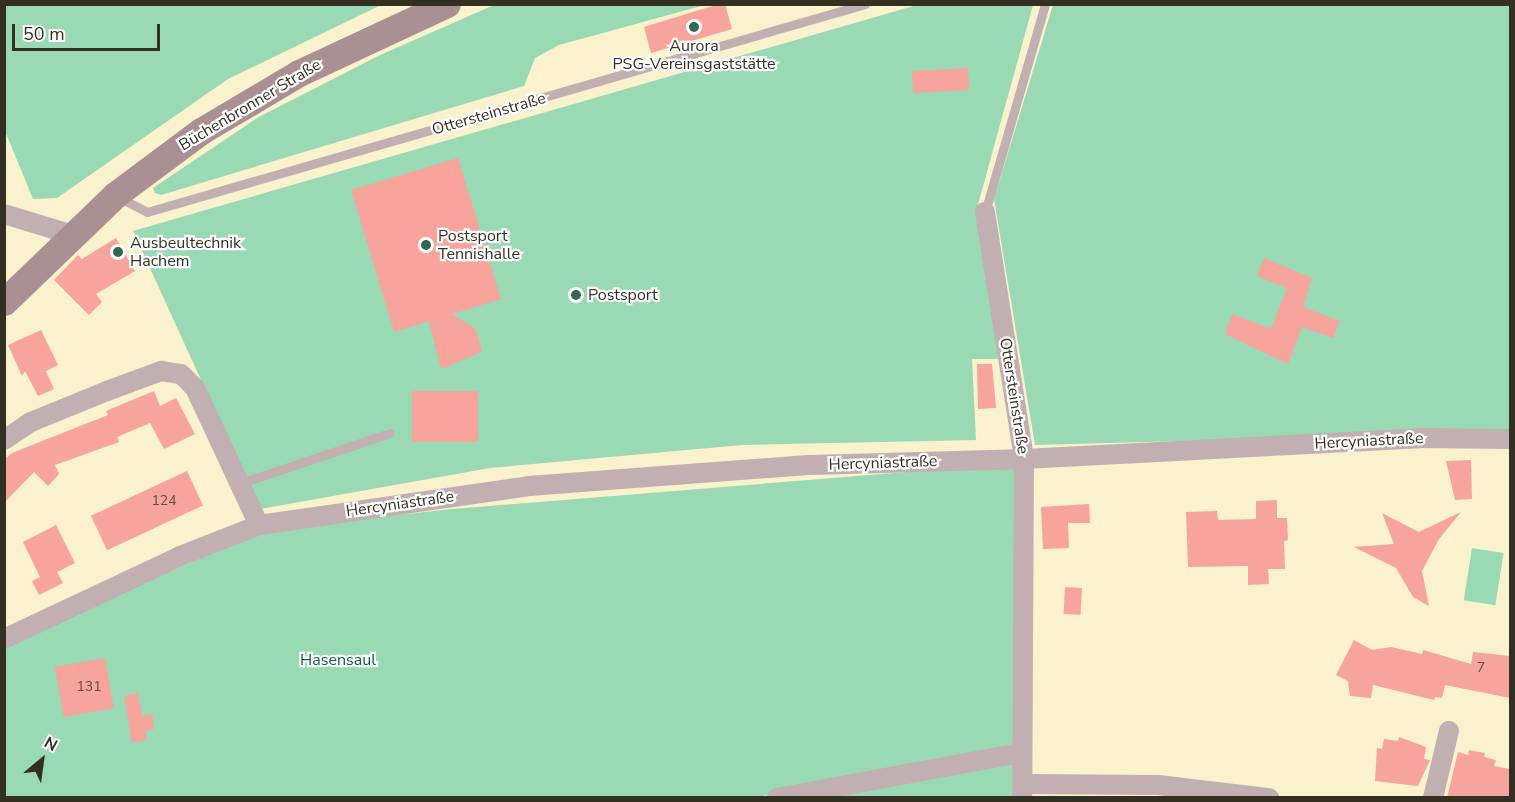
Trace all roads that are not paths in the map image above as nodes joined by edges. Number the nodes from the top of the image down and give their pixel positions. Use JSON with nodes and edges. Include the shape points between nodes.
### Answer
{"nodes":[{"id":1,"x":447,"y":4,"type":"edge"},
{"id":2,"x":866,"y":4,"type":"edge"},
{"id":3,"x":1045,"y":4,"type":"edge"},
{"id":4,"x":115,"y":195,"type":"junction"},
{"id":5,"x":985,"y":212,"type":"joint"},
{"id":6,"x":4,"y":214,"type":"edge"},
{"id":7,"x":70,"y":234,"type":"junction"},
{"id":8,"x":4,"y":302,"type":"edge"},
{"id":9,"x":390,"y":433,"type":"dead end"},
{"id":10,"x":1510,"y":439,"type":"edge"},
{"id":11,"x":4,"y":440,"type":"edge"},
{"id":12,"x":1024,"y":459,"type":"junction"},
{"id":13,"x":242,"y":483,"type":"junction"},
{"id":14,"x":260,"y":525,"type":"junction"},
{"id":15,"x":4,"y":639,"type":"edge"},
{"id":16,"x":1449,"y":730,"type":"dead end"},
{"id":17,"x":1020,"y":753,"type":"junction"},
{"id":18,"x":1023,"y":791,"type":"edge"},
{"id":19,"x":777,"y":798,"type":"edge"},
{"id":20,"x":1269,"y":798,"type":"edge"},
{"id":21,"x":1433,"y":798,"type":"edge"}],
"edges":[{"from":1,"to":4,"type":"main road","name":"Büchenbronner Straße","via":[[352,47],[263,94],[201,131]]},
{"from":2,"to":4,"type":"lane","name":"Ottersteinstraße","via":[[147,212]]},
{"from":3,"to":5,"type":"lane","name":"Ottersteinstraße"},
{"from":4,"to":7,"type":"main road","name":"Büchenbronner Straße"},
{"from":5,"to":12,"type":"street","name":"Ottersteinstraße"},
{"from":6,"to":7,"type":"street"},
{"from":7,"to":8,"type":"main road","name":"Büchenbronner Straße"},
{"from":9,"to":13,"type":"lane"},
{"from":10,"to":12,"type":"street","name":"Hercyniastraße","via":[[1420,438]]},
{"from":11,"to":13,"type":"street","via":[[32,422],[107,391],[161,371],[181,374],[195,388]]},
{"from":12,"to":14,"type":"street","name":"Hercyniastraße","via":[[811,465],[529,486]]},
{"from":12,"to":17,"type":"street","name":"Ottersteinstraße"},
{"from":13,"to":14,"type":"street"},
{"from":14,"to":15,"type":"street","name":"Hercyniastraße","via":[[180,556]]},
{"from":16,"to":21,"type":"street"},
{"from":17,"to":18,"type":"street","name":"Ottersteinstraße"},
{"from":17,"to":19,"type":"street"},
{"from":18,"to":20,"type":"street","via":[[1158,785]]}]}
